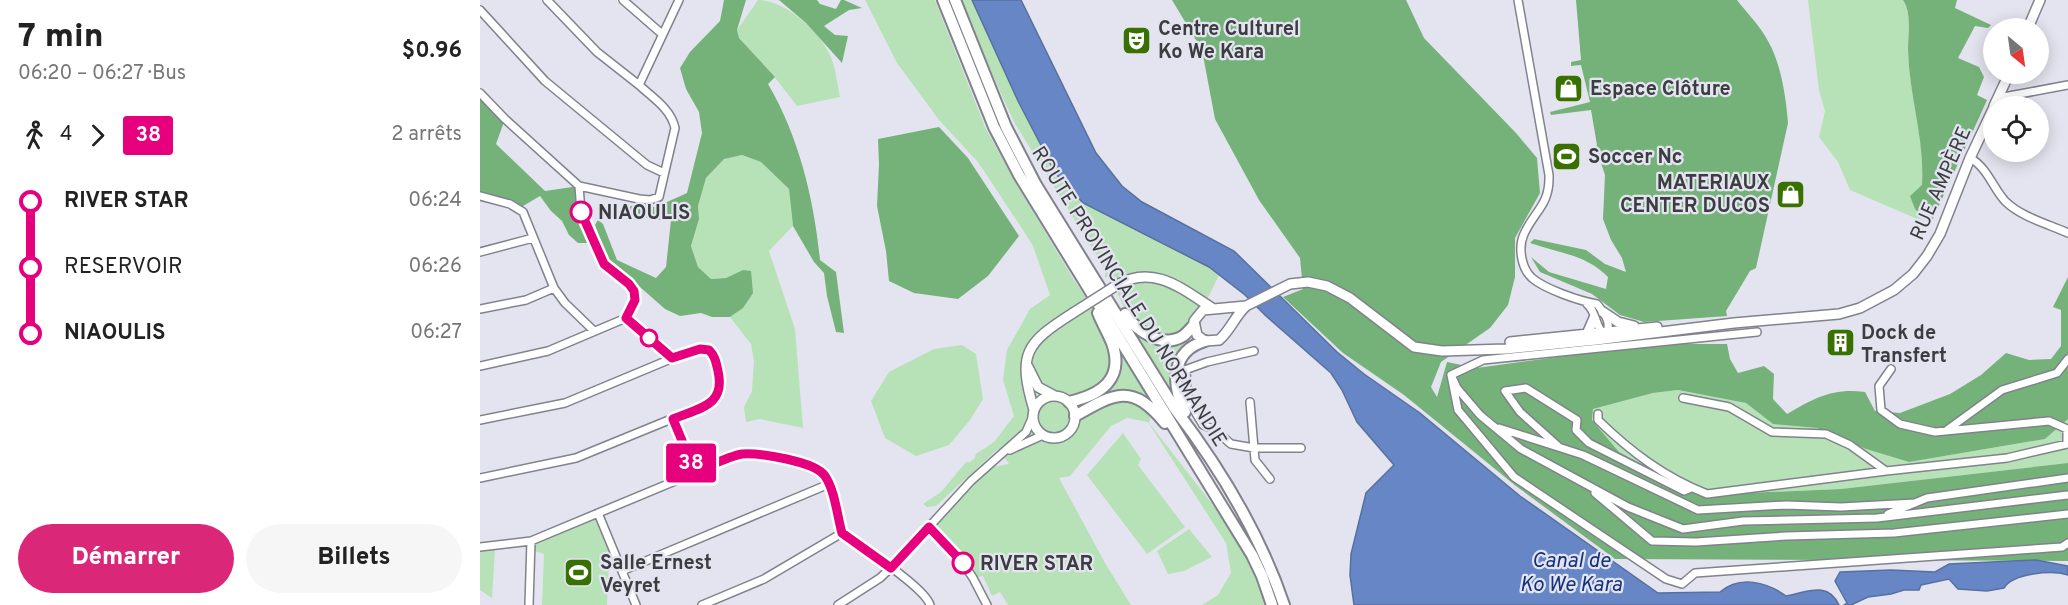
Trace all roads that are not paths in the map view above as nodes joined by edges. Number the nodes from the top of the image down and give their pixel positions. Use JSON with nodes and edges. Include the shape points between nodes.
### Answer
{"nodes":[{"id":1,"x":547,"y":0,"type":"edge"},
{"id":2,"x":623,"y":0,"type":"edge"},
{"id":3,"x":679,"y":0,"type":"edge"},
{"id":4,"x":943,"y":0,"type":"edge"},
{"id":5,"x":955,"y":0,"type":"edge"},
{"id":6,"x":1518,"y":0,"type":"edge"},
{"id":7,"x":2040,"y":0,"type":"edge"},
{"id":8,"x":480,"y":10,"type":"edge"},
{"id":9,"x":2032,"y":18,"type":"edge"},
{"id":10,"x":662,"y":34,"type":"junction"},
{"id":11,"x":639,"y":85,"type":"junction"},
{"id":12,"x":2068,"y":85,"type":"edge"},
{"id":13,"x":480,"y":93,"type":"edge"},
{"id":14,"x":2026,"y":96,"type":"edge"},
{"id":15,"x":1983,"y":130,"type":"edge"},
{"id":16,"x":1970,"y":158,"type":"junction"},
{"id":17,"x":664,"y":174,"type":"junction"},
{"id":18,"x":579,"y":186,"type":"junction"},
{"id":19,"x":480,"y":196,"type":"edge"},
{"id":20,"x":2068,"y":233,"type":"edge"},
{"id":21,"x":532,"y":238,"type":"junction"},
{"id":22,"x":480,"y":252,"type":"edge"},
{"id":23,"x":1090,"y":280,"type":"junction"},
{"id":24,"x":554,"y":288,"type":"junction"},
{"id":25,"x":1182,"y":288,"type":"junction"},
{"id":26,"x":1585,"y":302,"type":"junction"},
{"id":27,"x":1249,"y":305,"type":"junction"},
{"id":28,"x":480,"y":309,"type":"edge"},
{"id":29,"x":1215,"y":309,"type":"junction"},
{"id":30,"x":1603,"y":312,"type":"junction"},
{"id":31,"x":626,"y":318,"type":"junction"},
{"id":32,"x":1594,"y":318,"type":"junction"},
{"id":33,"x":1195,"y":321,"type":"junction"},
{"id":34,"x":1712,"y":325,"type":"junction"},
{"id":35,"x":1646,"y":328,"type":"junction"},
{"id":36,"x":1227,"y":329,"type":"junction"},
{"id":37,"x":594,"y":331,"type":"junction"},
{"id":38,"x":1757,"y":332,"type":"dead end"},
{"id":39,"x":1605,"y":333,"type":"junction"},
{"id":40,"x":1587,"y":334,"type":"junction"},
{"id":41,"x":1620,"y":338,"type":"junction"},
{"id":42,"x":1205,"y":341,"type":"junction"},
{"id":43,"x":1538,"y":346,"type":"junction"},
{"id":44,"x":1254,"y":351,"type":"dead end"},
{"id":45,"x":1460,"y":351,"type":"junction"},
{"id":46,"x":672,"y":358,"type":"junction"},
{"id":47,"x":2068,"y":359,"type":"edge"},
{"id":48,"x":1027,"y":364,"type":"junction"},
{"id":49,"x":480,"y":366,"type":"edge"},
{"id":50,"x":1891,"y":369,"type":"dead end"},
{"id":51,"x":1181,"y":372,"type":"junction"},
{"id":52,"x":1451,"y":375,"type":"junction"},
{"id":53,"x":1053,"y":395,"type":"junction"},
{"id":54,"x":1683,"y":398,"type":"dead end"},
{"id":55,"x":1069,"y":402,"type":"junction"},
{"id":56,"x":1250,"y":402,"type":"dead end"},
{"id":57,"x":1033,"y":413,"type":"junction"},
{"id":58,"x":1598,"y":414,"type":"dead end"},
{"id":59,"x":1075,"y":416,"type":"junction"},
{"id":60,"x":673,"y":419,"type":"junction"},
{"id":61,"x":480,"y":420,"type":"edge"},
{"id":62,"x":1495,"y":427,"type":"junction"},
{"id":63,"x":1192,"y":431,"type":"junction"},
{"id":64,"x":1945,"y":432,"type":"junction"},
{"id":65,"x":1043,"y":435,"type":"junction"},
{"id":66,"x":1254,"y":448,"type":"junction"},
{"id":67,"x":1301,"y":448,"type":"dead end"},
{"id":68,"x":1560,"y":448,"type":"junction"},
{"id":69,"x":1187,"y":449,"type":"junction"},
{"id":70,"x":1005,"y":452,"type":"junction"},
{"id":71,"x":1886,"y":471,"type":"junction"},
{"id":72,"x":695,"y":472,"type":"junction"},
{"id":73,"x":480,"y":478,"type":"edge"},
{"id":74,"x":2068,"y":478,"type":"edge"},
{"id":75,"x":1270,"y":479,"type":"dead end"},
{"id":76,"x":1583,"y":483,"type":"junction"},
{"id":77,"x":829,"y":484,"type":"junction"},
{"id":78,"x":1691,"y":488,"type":"junction"},
{"id":79,"x":2068,"y":495,"type":"edge"},
{"id":80,"x":1915,"y":503,"type":"junction"},
{"id":81,"x":598,"y":513,"type":"junction"},
{"id":82,"x":2068,"y":514,"type":"edge"},
{"id":83,"x":1878,"y":518,"type":"junction"},
{"id":84,"x":929,"y":527,"type":"junction"},
{"id":85,"x":842,"y":533,"type":"junction"},
{"id":86,"x":531,"y":542,"type":"junction"},
{"id":87,"x":2068,"y":543,"type":"edge"},
{"id":88,"x":480,"y":547,"type":"edge"},
{"id":89,"x":891,"y":568,"type":"junction"},
{"id":90,"x":622,"y":571,"type":"junction"},
{"id":91,"x":529,"y":605,"type":"edge"},
{"id":92,"x":636,"y":605,"type":"edge"},
{"id":93,"x":702,"y":605,"type":"edge"},
{"id":94,"x":838,"y":605,"type":"edge"},
{"id":95,"x":930,"y":605,"type":"edge"},
{"id":96,"x":987,"y":605,"type":"edge"},
{"id":97,"x":1272,"y":605,"type":"edge"},
{"id":98,"x":1284,"y":605,"type":"edge"}],
"edges":[{"from":1,"to":11,"type":"street","via":[[597,52]]},
{"from":2,"to":10,"type":"street"},
{"from":3,"to":10,"type":"street"},
{"from":4,"to":23,"type":"highway","name":"ROUTE PROVINCIALE DU NORMANDIE","via":[[994,128],[1019,175]]},
{"from":5,"to":23,"type":"highway","name":"ROUTE PROVINCIALE DU NORMANDIE","via":[[1006,127]]},
{"from":6,"to":26,"type":"street","via":[[1550,190],[1524,233],[1521,255],[1532,278]]},
{"from":7,"to":9,"type":"main road"},
{"from":8,"to":17,"type":"street","via":[[545,81],[647,165]]},
{"from":10,"to":11,"type":"street"},
{"from":11,"to":17,"type":"street","via":[[673,119],[675,128]]},
{"from":12,"to":14,"type":"street"},
{"from":13,"to":18,"type":"street"},
{"from":15,"to":16,"type":"main road","name":"RUE AMPÈRE"},
{"from":16,"to":20,"type":"street","via":[[2014,209]]},
{"from":16,"to":34,"type":"main road","name":"RUE AMPÈRE","via":[[1940,234],[1913,274],[1894,290],[1839,314]]},
{"from":17,"to":18,"type":"street","via":[[658,197],[650,200]]},
{"from":18,"to":31,"type":"street","via":[[581,212],[604,264],[634,291],[635,300]]},
{"from":19,"to":21,"type":"street","via":[[523,212]]},
{"from":21,"to":22,"type":"street"},
{"from":21,"to":24,"type":"street"},
{"from":23,"to":33,"type":"highway","via":[[1112,295],[1133,326],[1150,336],[1172,340],[1184,335]]},
{"from":23,"to":55,"type":"highway","via":[[1116,365],[1101,391]]},
{"from":23,"to":63,"type":"highway","name":"ROUTE PROVINCIALE DU NORMANDIE"},
{"from":23,"to":69,"type":"highway","name":"ROUTE PROVINCIALE DU NORMANDIE"},
{"from":24,"to":28,"type":"street","via":[[526,300]]},
{"from":24,"to":37,"type":"street"},
{"from":25,"to":29,"type":"main road"},
{"from":25,"to":33,"type":"main road","via":[[1195,308]]},
{"from":25,"to":48,"type":"main road","bridge":true,"via":[[1147,276],[1117,285],[1043,332],[1032,344]]},
{"from":26,"to":30,"type":"street","via":[[1597,304]]},
{"from":26,"to":32,"type":"street","via":[[1592,308]]},
{"from":27,"to":29,"type":"main road"},
{"from":27,"to":36,"type":"main road"},
{"from":27,"to":45,"type":"main road","name":"RUE AMPÈRE","via":[[1290,284],[1328,286],[1414,347]]},
{"from":29,"to":33,"type":"main road","via":[[1203,310]]},
{"from":29,"to":36,"type":"main road","via":[[1225,315]]},
{"from":30,"to":35,"type":"main road","via":[[1618,322]]},
{"from":30,"to":39,"type":"street","via":[[1608,320]]},
{"from":31,"to":37,"type":"street"},
{"from":31,"to":46,"type":"street"},
{"from":32,"to":39,"type":"street"},
{"from":32,"to":40,"type":"main road"},
{"from":33,"to":42,"type":"main road","via":[[1197,335]]},
{"from":34,"to":35,"type":"main road","name":"RUE AMPÈRE"},
{"from":34,"to":41,"type":"main road","name":"RUE AMPÈRE"},
{"from":35,"to":39,"type":"main road","name":"RUE AMPÈRE"},
{"from":36,"to":42,"type":"main road","via":[[1219,340]]},
{"from":37,"to":49,"type":"street","via":[[548,351]]},
{"from":38,"to":52,"type":"street","via":[[1483,360]]},
{"from":39,"to":40,"type":"main road","name":"RUE AMPÈRE"},
{"from":39,"to":41,"type":"street"},
{"from":39,"to":43,"type":"street"},
{"from":40,"to":45,"type":"main road","name":"RUE AMPÈRE"},
{"from":41,"to":43,"type":"main road","name":"RUE AMPÈRE"},
{"from":42,"to":51,"type":"highway","via":[[1193,345],[1183,355]]},
{"from":43,"to":45,"type":"main road","name":"RUE AMPÈRE"},
{"from":44,"to":51,"type":"street"},
{"from":46,"to":60,"type":"street","via":[[709,350],[715,356],[721,382],[713,402]]},
{"from":46,"to":61,"type":"street","via":[[565,403]]},
{"from":47,"to":64,"type":"street","via":[[2057,373],[2002,390]]},
{"from":48,"to":53,"type":"main road","via":[[1038,387]]},
{"from":48,"to":57,"type":"main road","via":[[1025,379]]},
{"from":50,"to":64,"type":"street","via":[[1879,386],[1881,410],[1900,424]]},
{"from":51,"to":63,"type":"highway","via":[[1175,385]]},
{"from":51,"to":66,"type":"street","via":[[1191,405],[1203,425],[1231,444]]},
{"from":52,"to":62,"type":"street","via":[[1457,388]]},
{"from":52,"to":87,"type":"street","via":[[1458,410],[1514,477],[1666,579],[1682,585],[1695,573],[2062,547]]},
{"from":53,"to":55,"type":"main road"},
{"from":53,"to":57,"type":"main road","via":[[1041,400]]},
{"from":54,"to":71,"type":"street","via":[[1729,407],[1772,432],[1826,434],[1850,445]]},
{"from":55,"to":59,"type":"main road"},
{"from":56,"to":66,"type":"street"},
{"from":57,"to":65,"type":"main road","via":[[1036,428]]},
{"from":57,"to":70,"type":"street","via":[[1026,432]]},
{"from":58,"to":78,"type":"street","via":[[1598,420],[1636,454]]},
{"from":59,"to":65,"type":"main road","via":[[1073,427],[1065,435]]},
{"from":59,"to":69,"type":"highway","via":[[1118,395],[1135,398],[1156,412]]},
{"from":60,"to":72,"type":"street"},
{"from":60,"to":73,"type":"street","via":[[576,458]]},
{"from":62,"to":68,"type":"street"},
{"from":62,"to":76,"type":"street","via":[[1521,449]]},
{"from":63,"to":98,"type":"highway","name":"ROUTE PROVINCIALE DU NORMANDIE","via":[[1262,548]]},
{"from":64,"to":71,"type":"street","via":[[2049,421],[2067,429],[2067,444],[2007,458]]},
{"from":65,"to":70,"type":"street"},
{"from":66,"to":67,"type":"street"},
{"from":66,"to":75,"type":"street","via":[[1255,460]]},
{"from":68,"to":78,"type":"street","via":[[1520,412],[1505,391],[1526,388],[1577,420],[1576,430],[1589,443],[1684,491]]},
{"from":68,"to":80,"type":"street","via":[[1583,455],[1698,510]]},
{"from":69,"to":97,"type":"highway","name":"ROUTE PROVINCIALE DU NORMANDIE","via":[[1252,555]]},
{"from":70,"to":84,"type":"street","via":[[971,481]]},
{"from":71,"to":78,"type":"street","via":[[1707,494]]},
{"from":72,"to":77,"type":"street","via":[[741,454],[760,455],[819,469]]},
{"from":72,"to":81,"type":"street"},
{"from":74,"to":80,"type":"street"},
{"from":76,"to":82,"type":"street","via":[[1652,541],[1894,533]]},
{"from":76,"to":83,"type":"street","via":[[1683,529],[1743,521]]},
{"from":77,"to":85,"type":"street"},
{"from":77,"to":90,"type":"street"},
{"from":79,"to":83,"type":"street"},
{"from":80,"to":83,"type":"street"},
{"from":81,"to":86,"type":"street"},
{"from":81,"to":90,"type":"street"},
{"from":84,"to":89,"type":"street"},
{"from":84,"to":96,"type":"street","via":[[963,563]]},
{"from":85,"to":89,"type":"street"},
{"from":85,"to":93,"type":"street","via":[[764,579]]},
{"from":86,"to":88,"type":"street"},
{"from":86,"to":91,"type":"street"},
{"from":89,"to":94,"type":"street"},
{"from":89,"to":95,"type":"street","via":[[926,596]]},
{"from":90,"to":92,"type":"street"}]}
